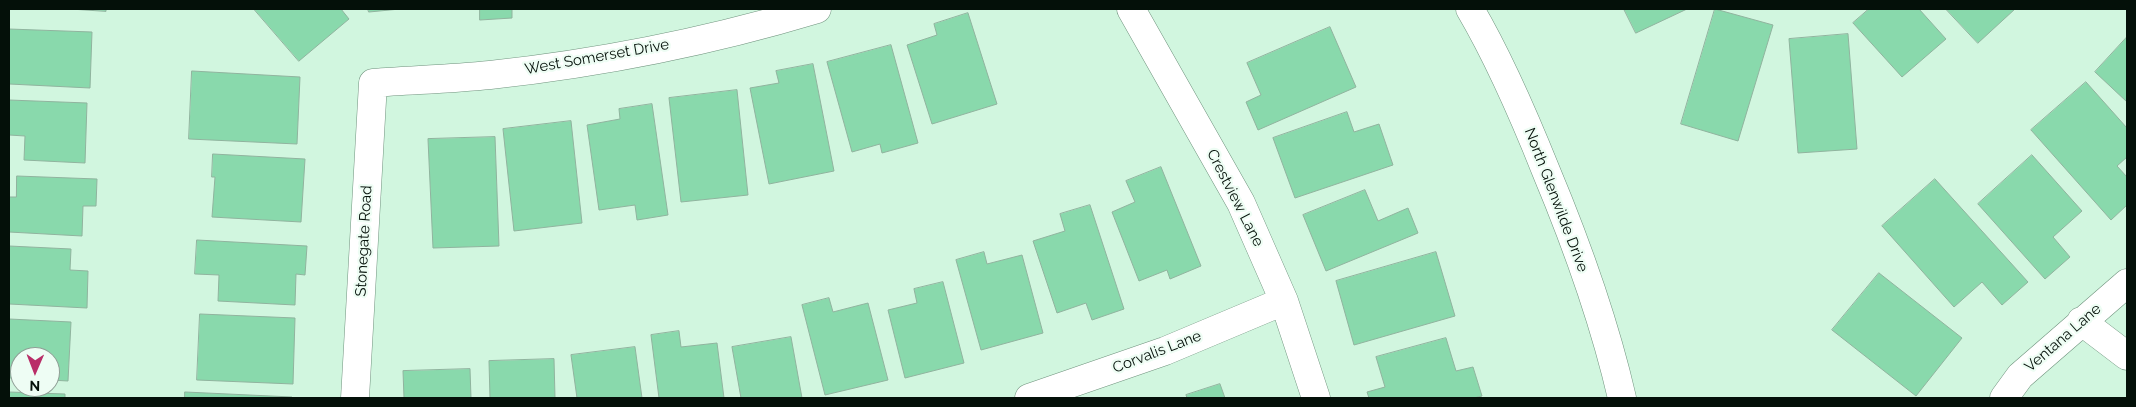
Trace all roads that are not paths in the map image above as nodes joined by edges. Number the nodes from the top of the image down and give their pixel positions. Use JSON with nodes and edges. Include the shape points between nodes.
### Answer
{"nodes":[{"id":1,"x":817,"y":9,"type":"edge"},
{"id":2,"x":1131,"y":9,"type":"edge"},
{"id":3,"x":1470,"y":9,"type":"edge"},
{"id":4,"x":756,"y":18,"type":"edge"},
{"id":5,"x":373,"y":83,"type":"joint"},
{"id":6,"x":2127,"y":283,"type":"edge"},
{"id":7,"x":1284,"y":301,"type":"junction"},
{"id":8,"x":2081,"y":321,"type":"junction"},
{"id":9,"x":2127,"y":356,"type":"edge"},
{"id":10,"x":355,"y":398,"type":"edge"},
{"id":11,"x":1029,"y":398,"type":"edge"},
{"id":12,"x":1316,"y":398,"type":"edge"},
{"id":13,"x":1622,"y":398,"type":"edge"},
{"id":14,"x":2004,"y":398,"type":"edge"}],
"edges":[{"from":1,"to":4,"type":"street","name":"West Somerset Drive"},
{"from":2,"to":7,"type":"street","name":"Crestview Lane","via":[[1241,203]]},
{"from":3,"to":13,"type":"street","name":"North Glenwilde Drive","via":[[1530,129],[1567,222],[1609,342]]},
{"from":4,"to":5,"type":"street","name":"West Somerset Drive","via":[[626,55],[490,75]]},
{"from":5,"to":10,"type":"street","name":"Stonegate Road"},
{"from":6,"to":8,"type":"street","name":"Ventana Lane"},
{"from":7,"to":11,"type":"street","name":"Corvalis Lane","via":[[1165,351]]},
{"from":7,"to":12,"type":"street","name":"Crestview Lane"},
{"from":8,"to":9,"type":"street"},
{"from":8,"to":14,"type":"street","name":"Ventana Lane","via":[[2020,376]]}]}
